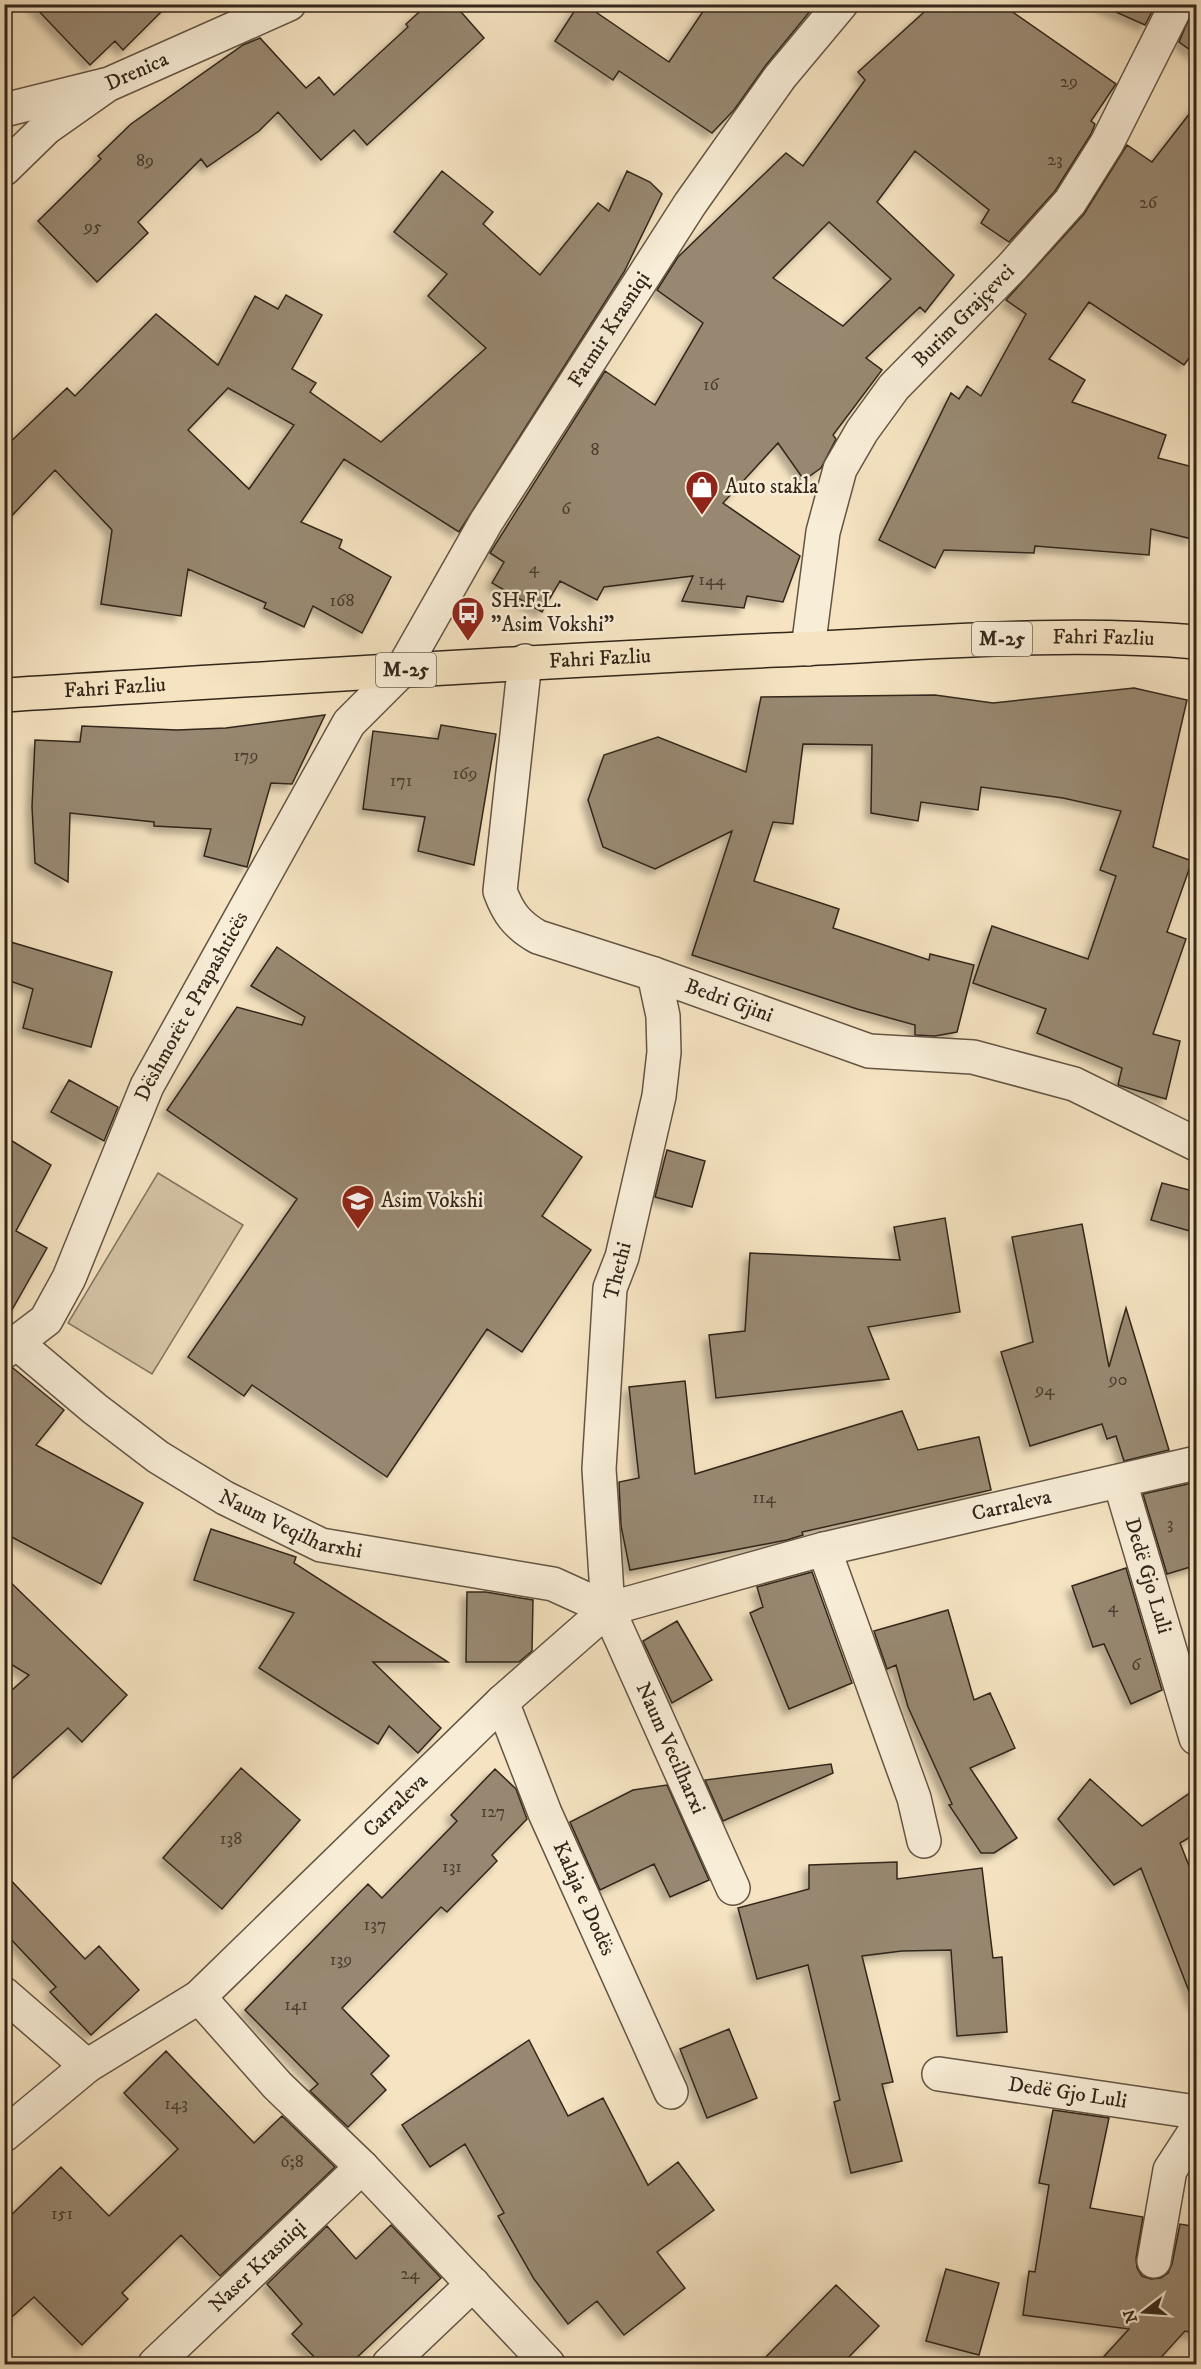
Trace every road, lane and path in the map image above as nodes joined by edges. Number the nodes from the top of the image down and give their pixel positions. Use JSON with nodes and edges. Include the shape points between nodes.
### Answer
{"nodes":[{"id":1,"x":289,"y":4,"type":"edge"},
{"id":2,"x":841,"y":4,"type":"edge"},
{"id":3,"x":1177,"y":4,"type":"edge"},
{"id":4,"x":107,"y":85,"type":"junction"},
{"id":5,"x":10,"y":103,"type":"edge"},
{"id":6,"x":46,"y":128,"type":"junction"},
{"id":7,"x":4,"y":169,"type":"edge"},
{"id":8,"x":1197,"y":642,"type":"edge"},
{"id":9,"x":808,"y":649,"type":"junction"},
{"id":10,"x":525,"y":661,"type":"junction"},
{"id":11,"x":402,"y":670,"type":"junction"},
{"id":12,"x":4,"y":695,"type":"edge"},
{"id":13,"x":654,"y":974,"type":"junction"},
{"id":14,"x":1197,"y":1144,"type":"edge"},
{"id":15,"x":11,"y":1348,"type":"edge"},
{"id":16,"x":1197,"y":1463,"type":"edge"},
{"id":17,"x":1120,"y":1482,"type":"junction"},
{"id":18,"x":824,"y":1549,"type":"junction"},
{"id":19,"x":608,"y":1609,"type":"junction"},
{"id":20,"x":502,"y":1702,"type":"junction"},
{"id":21,"x":1197,"y":1738,"type":"edge"},
{"id":22,"x":924,"y":1841,"type":"dead end"},
{"id":23,"x":733,"y":1888,"type":"dead end"},
{"id":24,"x":4,"y":1995,"type":"edge"},
{"id":25,"x":199,"y":1997,"type":"junction"},
{"id":26,"x":87,"y":2066,"type":"junction"},
{"id":27,"x":939,"y":2074,"type":"dead end"},
{"id":28,"x":671,"y":2092,"type":"dead end"},
{"id":29,"x":1197,"y":2112,"type":"edge"},
{"id":30,"x":1197,"y":2130,"type":"edge"},
{"id":31,"x":4,"y":2135,"type":"edge"},
{"id":32,"x":362,"y":2167,"type":"junction"},
{"id":33,"x":1154,"y":2261,"type":"dead end"},
{"id":34,"x":473,"y":2284,"type":"junction"},
{"id":35,"x":155,"y":2364,"type":"edge"},
{"id":36,"x":389,"y":2364,"type":"edge"},
{"id":37,"x":548,"y":2364,"type":"edge"}],
"edges":[{"from":1,"to":4,"type":"street","name":"Drenica"},
{"from":2,"to":11,"type":"street","name":"Fatmir Krasniqi","via":[[780,77],[690,204],[486,522]]},
{"from":3,"to":9,"type":"street","name":"Burim Grajçevci","via":[[1107,143],[1070,202],[894,387],[840,469],[823,532]]},
{"from":4,"to":5,"type":"street"},
{"from":4,"to":6,"type":"street","name":"Drenica"},
{"from":5,"to":6,"type":"street"},
{"from":6,"to":7,"type":"street","name":"Drenica"},
{"from":8,"to":9,"type":"main road","name":"Fahri Fazliu","number":"M-25","via":[[1118,636]]},
{"from":9,"to":10,"type":"main road","name":"Fahri Fazliu","number":"M-25"},
{"from":10,"to":11,"type":"main road","name":"Fahri Fazliu","number":"M-25"},
{"from":10,"to":13,"type":"street","name":"Bedri Gjini","via":[[500,891],[507,911],[520,927],[538,937]]},
{"from":11,"to":12,"type":"main road","name":"Fahri Fazliu","number":"M-25"},
{"from":11,"to":15,"type":"street","name":"Dëshmorët e Prapashticës","via":[[349,723],[147,1086],[69,1278],[46,1320]]},
{"from":13,"to":14,"type":"street","name":"Bedri Gjini","via":[[869,1051],[973,1057],[1074,1084]]},
{"from":13,"to":19,"type":"street","name":"Thethi","via":[[663,1034],[659,1096],[622,1257],[610,1288],[599,1469]]},
{"from":15,"to":19,"type":"street","name":"Naum Veqilharxhi","via":[[158,1457],[225,1498],[321,1545],[553,1584]]},
{"from":16,"to":17,"type":"street","name":"Carraleva"},
{"from":17,"to":18,"type":"street","name":"Carraleva"},
{"from":17,"to":21,"type":"street","name":"Dedë Gjo Luli"},
{"from":18,"to":19,"type":"street","name":"Carraleva"},
{"from":18,"to":22,"type":"street","via":[[914,1798]]},
{"from":19,"to":20,"type":"street","name":"Carraleva"},
{"from":19,"to":23,"type":"street","name":"Naum Vecilharxi"},
{"from":20,"to":25,"type":"street","name":"Carraleva"},
{"from":20,"to":28,"type":"street","name":"Kalaja e Dodës","via":[[545,1813]]},
{"from":24,"to":26,"type":"street"},
{"from":25,"to":26,"type":"street","name":"Carraleva"},
{"from":25,"to":32,"type":"street","via":[[277,2085]]},
{"from":26,"to":31,"type":"street","name":"Carraleva"},
{"from":27,"to":29,"type":"street","name":"Dedë Gjo Luli"},
{"from":30,"to":33,"type":"street","via":[[1170,2170]]},
{"from":32,"to":34,"type":"street"},
{"from":32,"to":35,"type":"street","name":"Naser Krasniqi"},
{"from":34,"to":36,"type":"street"},
{"from":34,"to":37,"type":"street"}]}
